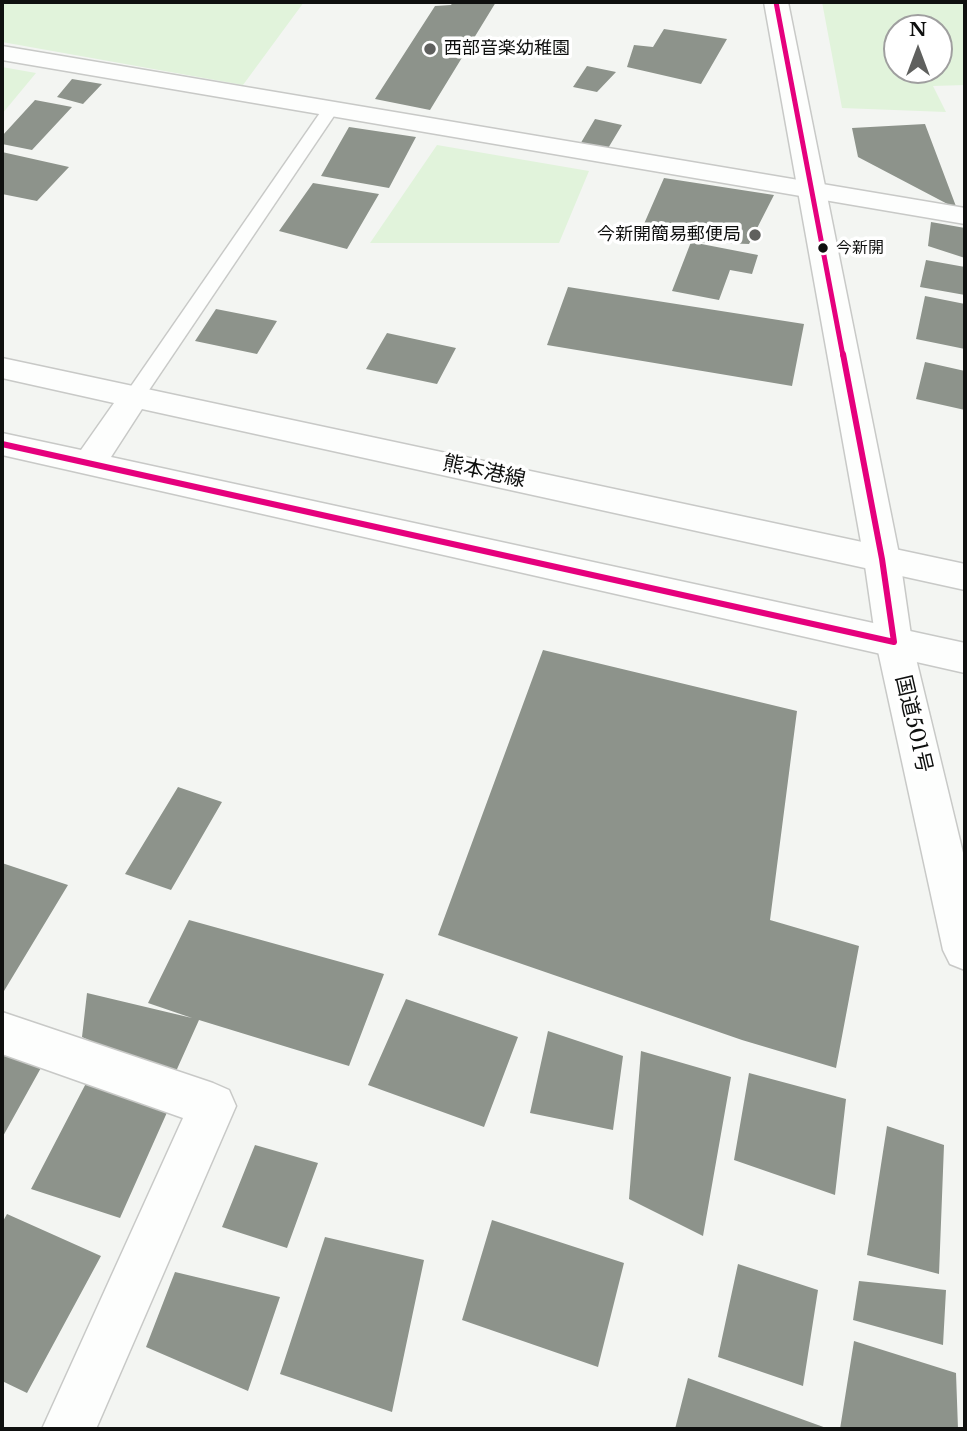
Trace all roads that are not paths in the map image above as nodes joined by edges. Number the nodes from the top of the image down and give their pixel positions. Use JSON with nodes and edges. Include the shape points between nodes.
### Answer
{"nodes":[{"id":1,"x":776,"y":2,"type":"edge"},
{"id":2,"x":2,"y":53,"type":"edge"},
{"id":3,"x":330,"y":110,"type":"junction"},
{"id":4,"x":811,"y":191,"type":"junction"},
{"id":5,"x":965,"y":216,"type":"edge"},
{"id":6,"x":2,"y":368,"type":"edge"},
{"id":7,"x":134,"y":397,"type":"junction"},
{"id":8,"x":2,"y":444,"type":"edge"},
{"id":9,"x":89,"y":464,"type":"junction"},
{"id":10,"x":882,"y":559,"type":"junction"},
{"id":11,"x":965,"y":577,"type":"edge"},
{"id":12,"x":894,"y":642,"type":"junction"},
{"id":13,"x":965,"y":658,"type":"edge"},
{"id":14,"x":965,"y":950,"type":"edge"},
{"id":15,"x":2,"y":1033,"type":"edge"},
{"id":16,"x":69,"y":1429,"type":"edge"}],
"edges":[{"from":1,"to":4,"type":"main road","name":"国道501号"},
{"from":2,"to":3,"type":"main road"},
{"from":3,"to":4,"type":"main road"},
{"from":3,"to":7,"type":"lane"},
{"from":4,"to":5,"type":"main road"},
{"from":4,"to":10,"type":"main road","name":"国道501号"},
{"from":6,"to":7,"type":"main road","name":"熊本港線"},
{"from":7,"to":9,"type":"main road"},
{"from":7,"to":10,"type":"main road","name":"熊本港線"},
{"from":8,"to":9,"type":"main road"},
{"from":9,"to":12,"type":"main road"},
{"from":10,"to":11,"type":"main road","name":"熊本港線"},
{"from":10,"to":12,"type":"main road","name":"国道501号"},
{"from":12,"to":13,"type":"main road"},
{"from":12,"to":14,"type":"main road","name":"国道501号"},
{"from":15,"to":16,"type":"main road","via":[[213,1106]]}]}
